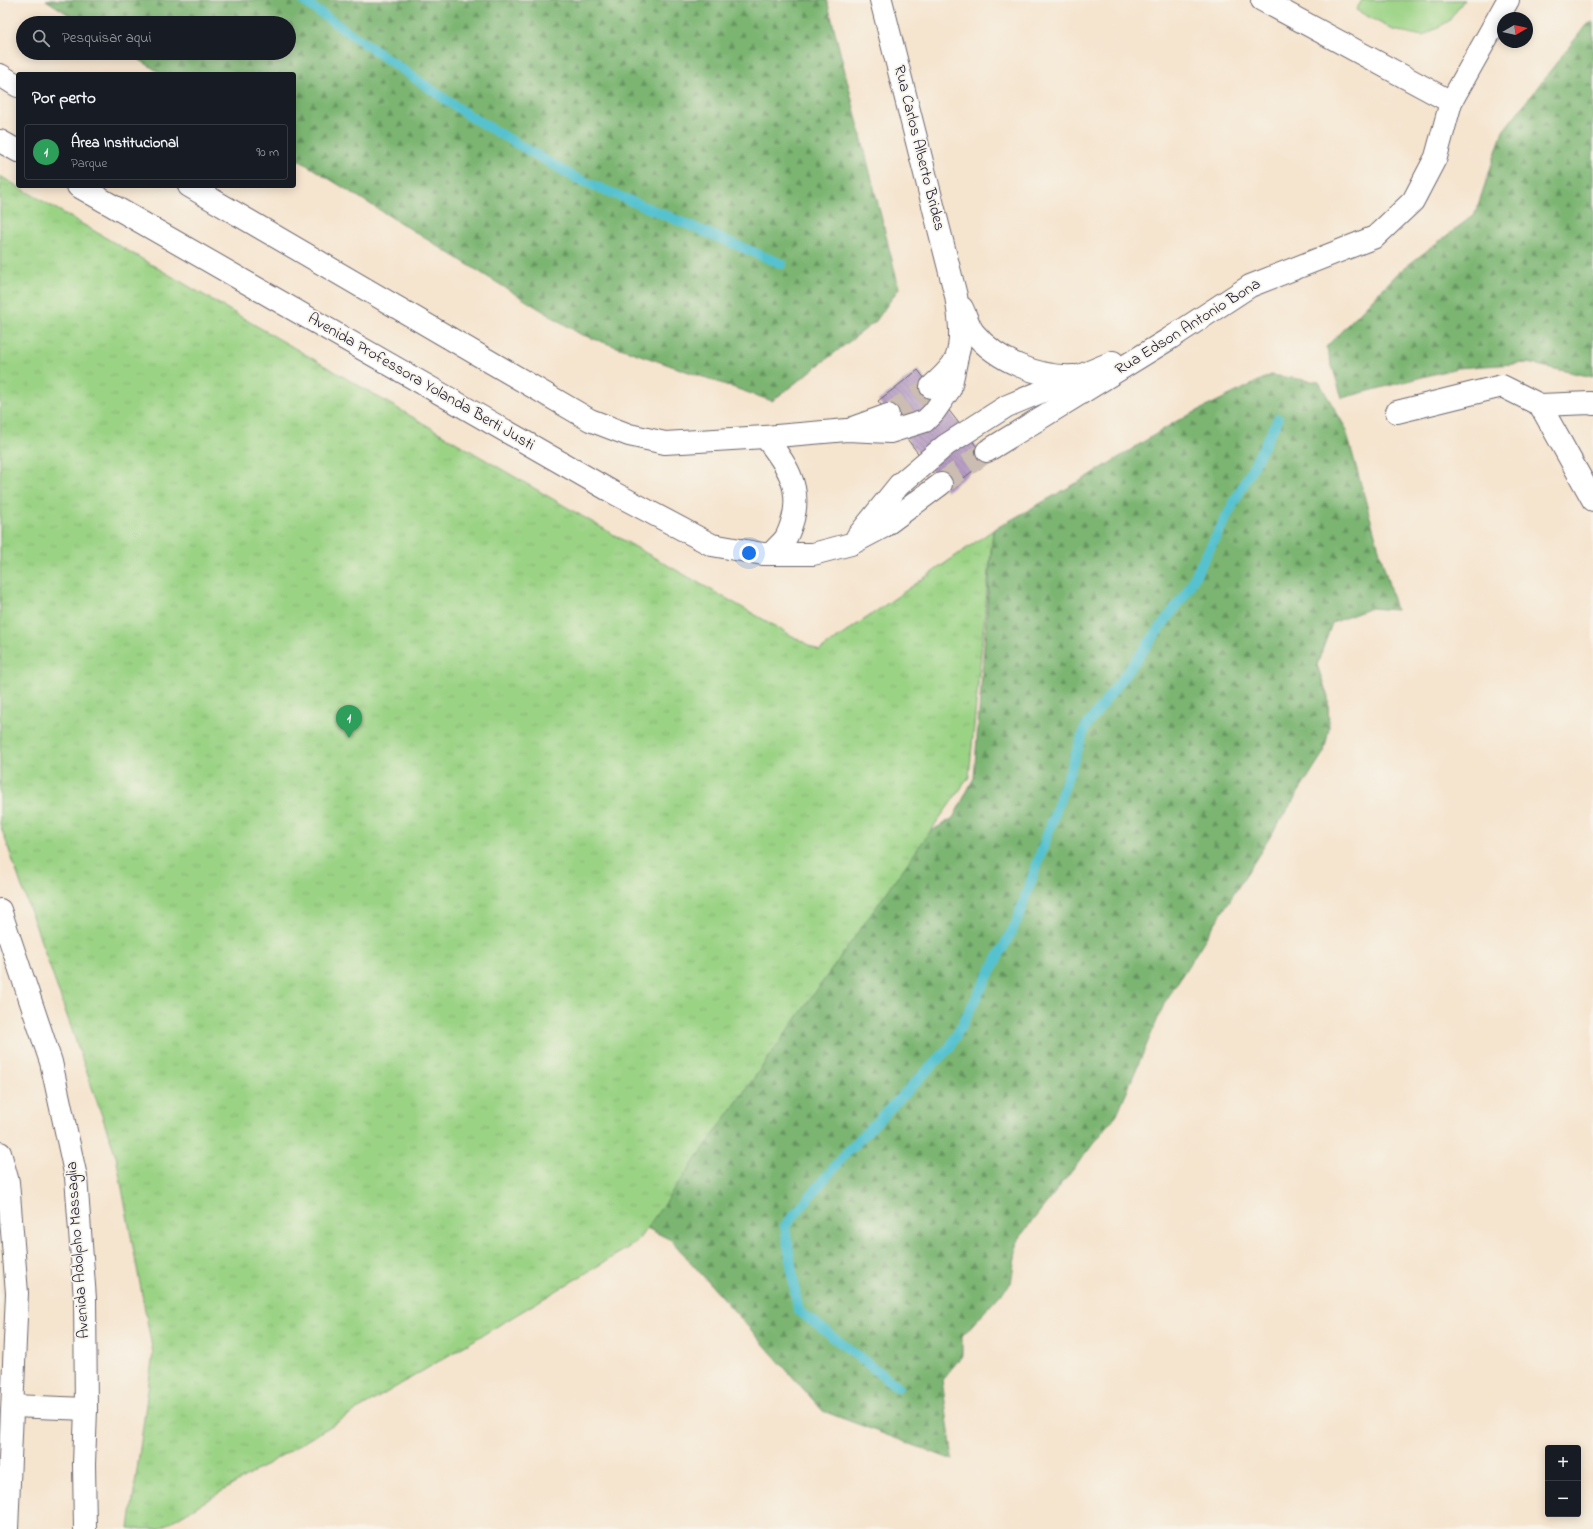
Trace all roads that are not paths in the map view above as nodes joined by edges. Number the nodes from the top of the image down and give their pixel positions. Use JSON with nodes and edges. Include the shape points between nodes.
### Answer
{"nodes":[{"id":1,"x":881,"y":0,"type":"edge"},
{"id":2,"x":1262,"y":0,"type":"edge"},
{"id":3,"x":1508,"y":0,"type":"edge"},
{"id":4,"x":0,"y":75,"type":"edge"},
{"id":5,"x":16,"y":85,"type":"edge"},
{"id":6,"x":1451,"y":102,"type":"junction"},
{"id":7,"x":0,"y":141,"type":"edge"},
{"id":8,"x":16,"y":150,"type":"edge"},
{"id":9,"x":81,"y":188,"type":"edge"},
{"id":10,"x":192,"y":188,"type":"edge"},
{"id":11,"x":956,"y":296,"type":"junction"},
{"id":12,"x":1169,"y":339,"type":"junction"},
{"id":13,"x":958,"y":347,"type":"junction"},
{"id":14,"x":1077,"y":376,"type":"junction"},
{"id":15,"x":931,"y":387,"type":"tunnel mouth"},
{"id":16,"x":1593,"y":404,"type":"edge"},
{"id":17,"x":1540,"y":406,"type":"junction"},
{"id":18,"x":1396,"y":412,"type":"dead end"},
{"id":19,"x":888,"y":415,"type":"tunnel mouth"},
{"id":20,"x":847,"y":430,"type":"junction"},
{"id":21,"x":765,"y":437,"type":"junction"},
{"id":22,"x":987,"y":451,"type":"tunnel mouth"},
{"id":23,"x":941,"y":484,"type":"tunnel mouth"},
{"id":24,"x":1593,"y":500,"type":"edge"},
{"id":25,"x":851,"y":544,"type":"junction"},
{"id":26,"x":772,"y":553,"type":"junction"},
{"id":27,"x":0,"y":910,"type":"edge"},
{"id":28,"x":0,"y":1153,"type":"edge"},
{"id":29,"x":13,"y":1406,"type":"junction"},
{"id":30,"x":86,"y":1409,"type":"junction"},
{"id":31,"x":7,"y":1529,"type":"edge"},
{"id":32,"x":85,"y":1529,"type":"edge"}],
"edges":[{"from":1,"to":11,"type":"street","name":"Rua Carlos Alberto Brides"},
{"from":2,"to":6,"type":"street"},
{"from":3,"to":6,"type":"street","name":"Rua Edson Antonio Bona"},
{"from":4,"to":5,"type":"street"},
{"from":6,"to":12,"type":"street","name":"Rua Edson Antonio Bona","via":[[1436,157],[1413,201],[1375,237],[1250,286]]},
{"from":7,"to":8,"type":"street"},
{"from":9,"to":26,"type":"street","name":"Avenida Professora Yolanda Berti Justi","via":[[614,493],[712,545],[763,554]]},
{"from":10,"to":21,"type":"street","via":[[590,420],[629,435],[665,443]]},
{"from":11,"to":13,"type":"street","name":"Rua Carlos Alberto Brides"},
{"from":11,"to":14,"type":"street","name":"Rua Carlos Alberto Brides","via":[[974,333],[993,351],[1013,363],[1039,372]]},
{"from":12,"to":14,"type":"street"},
{"from":12,"to":22,"type":"street","name":"Rua Edson Antonio Bona"},
{"from":13,"to":15,"type":"street","via":[[946,372]]},
{"from":13,"to":20,"type":"street","name":"Rua Carlos Alberto Brides","via":[[950,389],[934,412],[924,421],[890,432]]},
{"from":14,"to":25,"type":"street","via":[[1007,406],[946,445],[899,485]]},
{"from":16,"to":17,"type":"street"},
{"from":17,"to":18,"type":"street","via":[[1502,386]]},
{"from":17,"to":24,"type":"street"},
{"from":19,"to":20,"type":"street"},
{"from":20,"to":21,"type":"street"},
{"from":21,"to":26,"type":"street","via":[[783,460],[793,482],[796,508],[785,539]]},
{"from":23,"to":25,"type":"street","name":"Avenida Professora Yolanda Berti Justi","via":[[883,527]]},
{"from":25,"to":26,"type":"street","name":"Avenida Professora Yolanda Berti Justi","via":[[813,554]]},
{"from":27,"to":30,"type":"street","name":"Avenida Adolpho Massaglia","via":[[51,1062],[76,1177],[85,1300]]},
{"from":28,"to":29,"type":"street","via":[[8,1182],[17,1293]]},
{"from":29,"to":30,"type":"street"},
{"from":29,"to":31,"type":"street"},
{"from":30,"to":32,"type":"street","name":"Avenida Adolpho Massaglia"}]}
